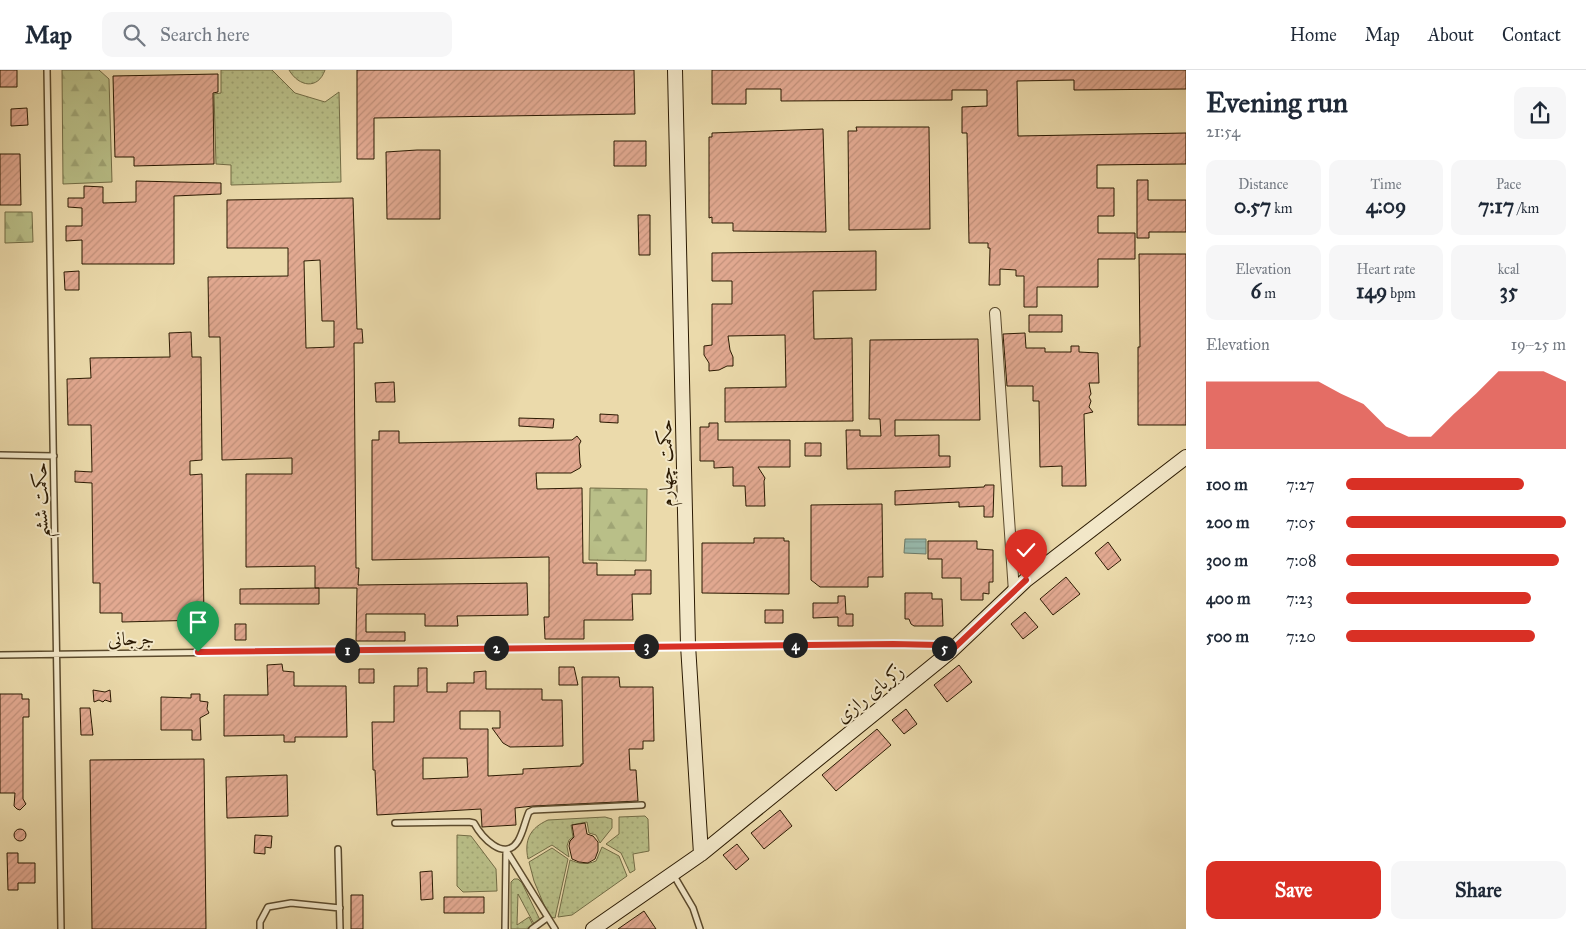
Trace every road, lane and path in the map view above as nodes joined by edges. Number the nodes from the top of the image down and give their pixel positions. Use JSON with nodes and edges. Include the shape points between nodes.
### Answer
{"nodes":[{"id":1,"x":47,"y":70,"type":"edge"},
{"id":2,"x":675,"y":70,"type":"edge"},
{"id":3,"x":995,"y":313,"type":"dead end"},
{"id":4,"x":0,"y":455,"type":"edge"},
{"id":5,"x":54,"y":456,"type":"junction"},
{"id":6,"x":1186,"y":457,"type":"edge"},
{"id":7,"x":1014,"y":592,"type":"junction"},
{"id":8,"x":688,"y":645,"type":"junction"},
{"id":9,"x":951,"y":651,"type":"junction"},
{"id":10,"x":58,"y":654,"type":"junction"},
{"id":11,"x":0,"y":655,"type":"edge"},
{"id":12,"x":642,"y":805,"type":"dead end"},
{"id":13,"x":395,"y":823,"type":"dead end"},
{"id":14,"x":338,"y":849,"type":"dead end"},
{"id":15,"x":506,"y":850,"type":"junction"},
{"id":16,"x":701,"y":854,"type":"junction"},
{"id":17,"x":673,"y":873,"type":"junction"},
{"id":18,"x":340,"y":908,"type":"junction"},
{"id":19,"x":547,"y":918,"type":"junction"},
{"id":20,"x":61,"y":929,"type":"edge"},
{"id":21,"x":260,"y":929,"type":"edge"},
{"id":22,"x":340,"y":929,"type":"edge"},
{"id":23,"x":505,"y":929,"type":"edge"},
{"id":24,"x":532,"y":929,"type":"edge"},
{"id":25,"x":555,"y":929,"type":"edge"},
{"id":26,"x":593,"y":929,"type":"edge"},
{"id":27,"x":700,"y":929,"type":"edge"}],
"edges":[{"from":1,"to":5,"type":"lane","name":"حکمت ششم"},
{"from":2,"to":8,"type":"street","name":"حکمت چهارم"},
{"from":3,"to":7,"type":"street"},
{"from":4,"to":5,"type":"lane"},
{"from":5,"to":10,"type":"lane","name":"حکمت ششم"},
{"from":6,"to":7,"type":"street","name":"زکریای رازی"},
{"from":7,"to":9,"type":"street","name":"زکریای رازی"},
{"from":8,"to":9,"type":"lane","name":"جرجانی","via":[[939,645]]},
{"from":8,"to":10,"type":"lane","name":"جرجانی"},
{"from":8,"to":16,"type":"street","name":"حکمت چهارم"},
{"from":9,"to":16,"type":"street","name":"زکریای رازی"},
{"from":10,"to":11,"type":"lane","name":"جرجانی"},
{"from":10,"to":20,"type":"lane","name":"حکمت ششم"},
{"from":12,"to":15,"type":"lane","via":[[533,810],[529,812],[518,841]]},
{"from":13,"to":15,"type":"lane","via":[[474,823],[493,846]]},
{"from":14,"to":18,"type":"lane"},
{"from":15,"to":19,"type":"lane"},
{"from":15,"to":23,"type":"lane"},
{"from":16,"to":17,"type":"street","name":"زکریای رازی"},
{"from":17,"to":26,"type":"street","name":"زکریای رازی"},
{"from":17,"to":27,"type":"lane"},
{"from":18,"to":21,"type":"lane","via":[[291,903],[268,907]]},
{"from":18,"to":22,"type":"lane"},
{"from":19,"to":24,"type":"lane"},
{"from":19,"to":25,"type":"lane"}]}
